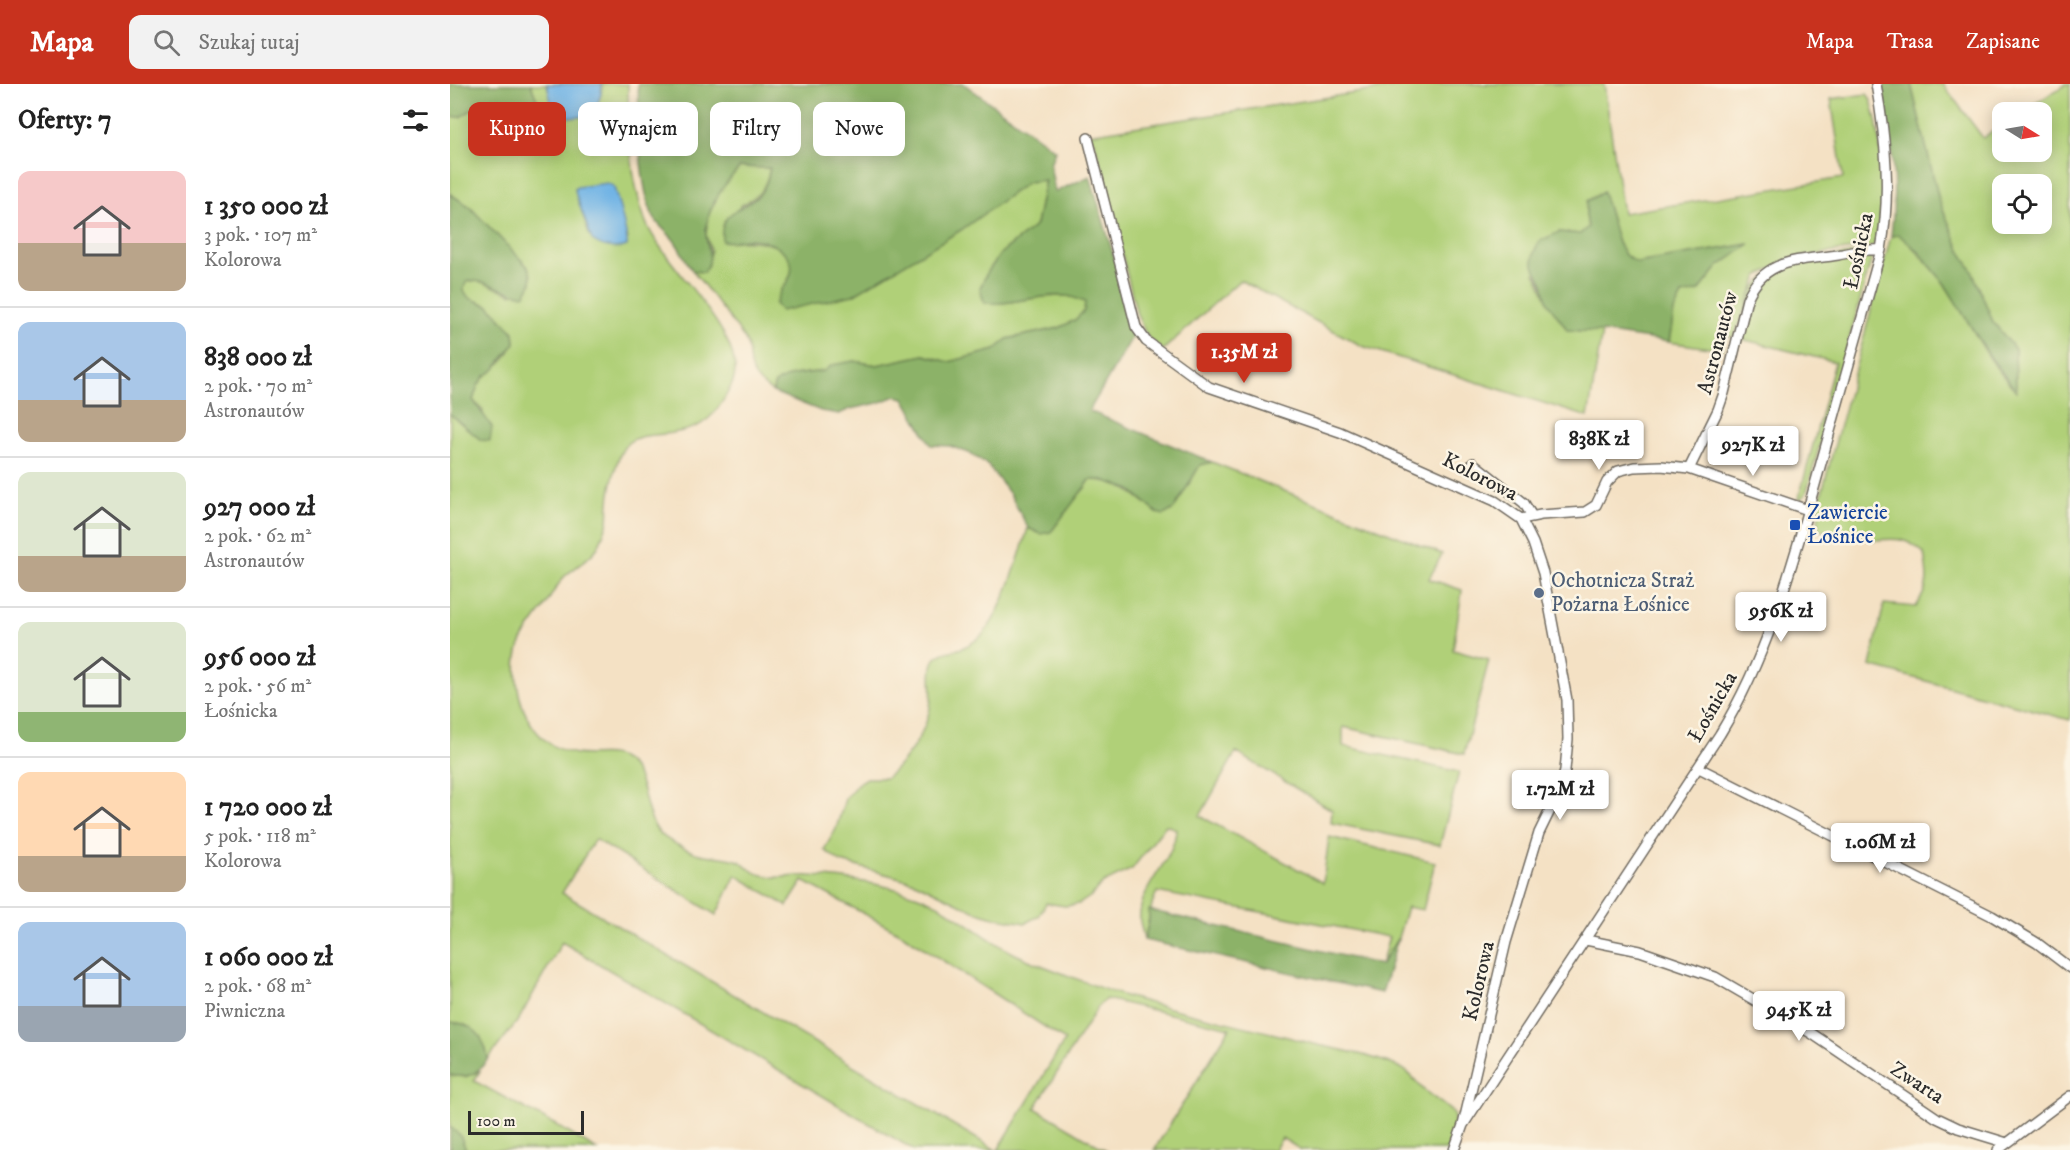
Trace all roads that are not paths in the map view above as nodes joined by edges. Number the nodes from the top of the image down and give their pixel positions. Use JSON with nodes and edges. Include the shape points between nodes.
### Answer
{"nodes":[{"id":1,"x":1876,"y":84,"type":"edge"},
{"id":2,"x":1088,"y":138,"type":"dead end"},
{"id":3,"x":1881,"y":250,"type":"junction"},
{"id":4,"x":1473,"y":463,"type":"dead end"},
{"id":5,"x":1689,"y":469,"type":"junction"},
{"id":6,"x":1808,"y":510,"type":"junction"},
{"id":7,"x":1532,"y":516,"type":"junction"},
{"id":8,"x":1521,"y":519,"type":"junction"},
{"id":9,"x":1699,"y":768,"type":"junction"},
{"id":10,"x":1586,"y":940,"type":"junction"},
{"id":11,"x":2070,"y":968,"type":"edge"},
{"id":12,"x":2070,"y":1096,"type":"edge"},
{"id":13,"x":1463,"y":1125,"type":"junction"},
{"id":14,"x":2007,"y":1143,"type":"junction"},
{"id":15,"x":1454,"y":1150,"type":"edge"},
{"id":16,"x":1998,"y":1150,"type":"edge"}],
"edges":[{"from":1,"to":3,"type":"street","name":"Łośnicka","via":[[1888,164]]},
{"from":2,"to":8,"type":"street","name":"Kolorowa","via":[[1136,327],[1146,341],[1209,387],[1340,432],[1475,491]]},
{"from":3,"to":5,"type":"street","name":"Astronautów","via":[[1791,260],[1752,285],[1724,393]]},
{"from":3,"to":6,"type":"street","name":"Łośnicka"},
{"from":4,"to":7,"type":"street","via":[[1524,502]]},
{"from":5,"to":6,"type":"street"},
{"from":5,"to":7,"type":"street","via":[[1624,469],[1612,476],[1589,511]]},
{"from":6,"to":9,"type":"street","name":"Łośnicka","via":[[1762,654],[1731,717]]},
{"from":7,"to":8,"type":"street"},
{"from":8,"to":13,"type":"street","name":"Kolorowa","via":[[1543,573],[1567,700],[1568,739],[1560,790],[1539,833],[1506,942]]},
{"from":9,"to":10,"type":"street","name":"Łośnicka"},
{"from":9,"to":11,"type":"street","via":[[1992,916]]},
{"from":10,"to":13,"type":"street","name":"Łośnicka"},
{"from":10,"to":14,"type":"street","name":"Zwarta","via":[[1640,951],[1715,977],[1811,1034],[1937,1118]]},
{"from":12,"to":14,"type":"street"},
{"from":13,"to":15,"type":"street","name":"Łośnicka"},
{"from":14,"to":16,"type":"street"}]}
